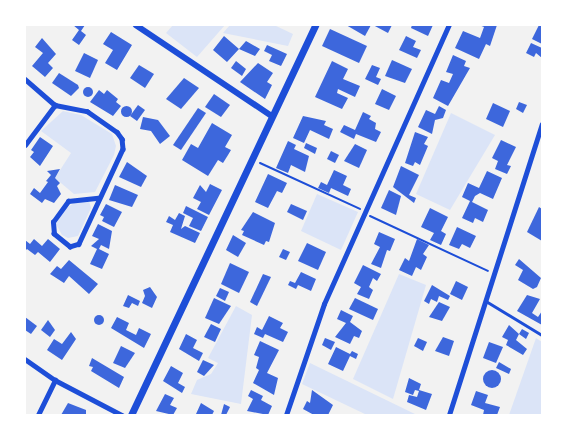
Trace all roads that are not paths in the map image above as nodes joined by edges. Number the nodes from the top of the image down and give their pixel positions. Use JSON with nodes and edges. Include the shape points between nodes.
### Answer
{"nodes":[{"id":1,"x":136,"y":25,"type":"edge"},
{"id":2,"x":315,"y":25,"type":"edge"},
{"id":3,"x":449,"y":25,"type":"edge"},
{"id":4,"x":25,"y":79,"type":"edge"},
{"id":5,"x":55,"y":105,"type":"junction"},
{"id":6,"x":272,"y":116,"type":"junction"},
{"id":7,"x":542,"y":124,"type":"edge"},
{"id":8,"x":25,"y":144,"type":"edge"},
{"id":9,"x":98,"y":198,"type":"junction"},
{"id":10,"x":485,"y":300,"type":"junction"},
{"id":11,"x":542,"y":335,"type":"edge"},
{"id":12,"x":25,"y":359,"type":"edge"},
{"id":13,"x":55,"y":380,"type":"junction"},
{"id":14,"x":38,"y":415,"type":"edge"},
{"id":15,"x":122,"y":415,"type":"edge"},
{"id":16,"x":131,"y":415,"type":"edge"},
{"id":17,"x":286,"y":415,"type":"edge"},
{"id":18,"x":448,"y":415,"type":"edge"}],
"edges":[{"from":1,"to":6,"type":"street"},
{"from":2,"to":6,"type":"main road"},
{"from":3,"to":17,"type":"street","via":[[324,304]]},
{"from":4,"to":5,"type":"street"},
{"from":5,"to":8,"type":"street"},
{"from":5,"to":9,"type":"street","via":[[87,111],[122,139],[122,149]]},
{"from":6,"to":16,"type":"main road"},
{"from":7,"to":10,"type":"street"},
{"from":9,"to":9,"type":"street","via":[[79,244],[70,247],[54,234],[53,222],[68,201]]},
{"from":10,"to":11,"type":"lane"},
{"from":10,"to":18,"type":"street"},
{"from":12,"to":13,"type":"street"},
{"from":13,"to":14,"type":"street"},
{"from":13,"to":15,"type":"street"}]}
